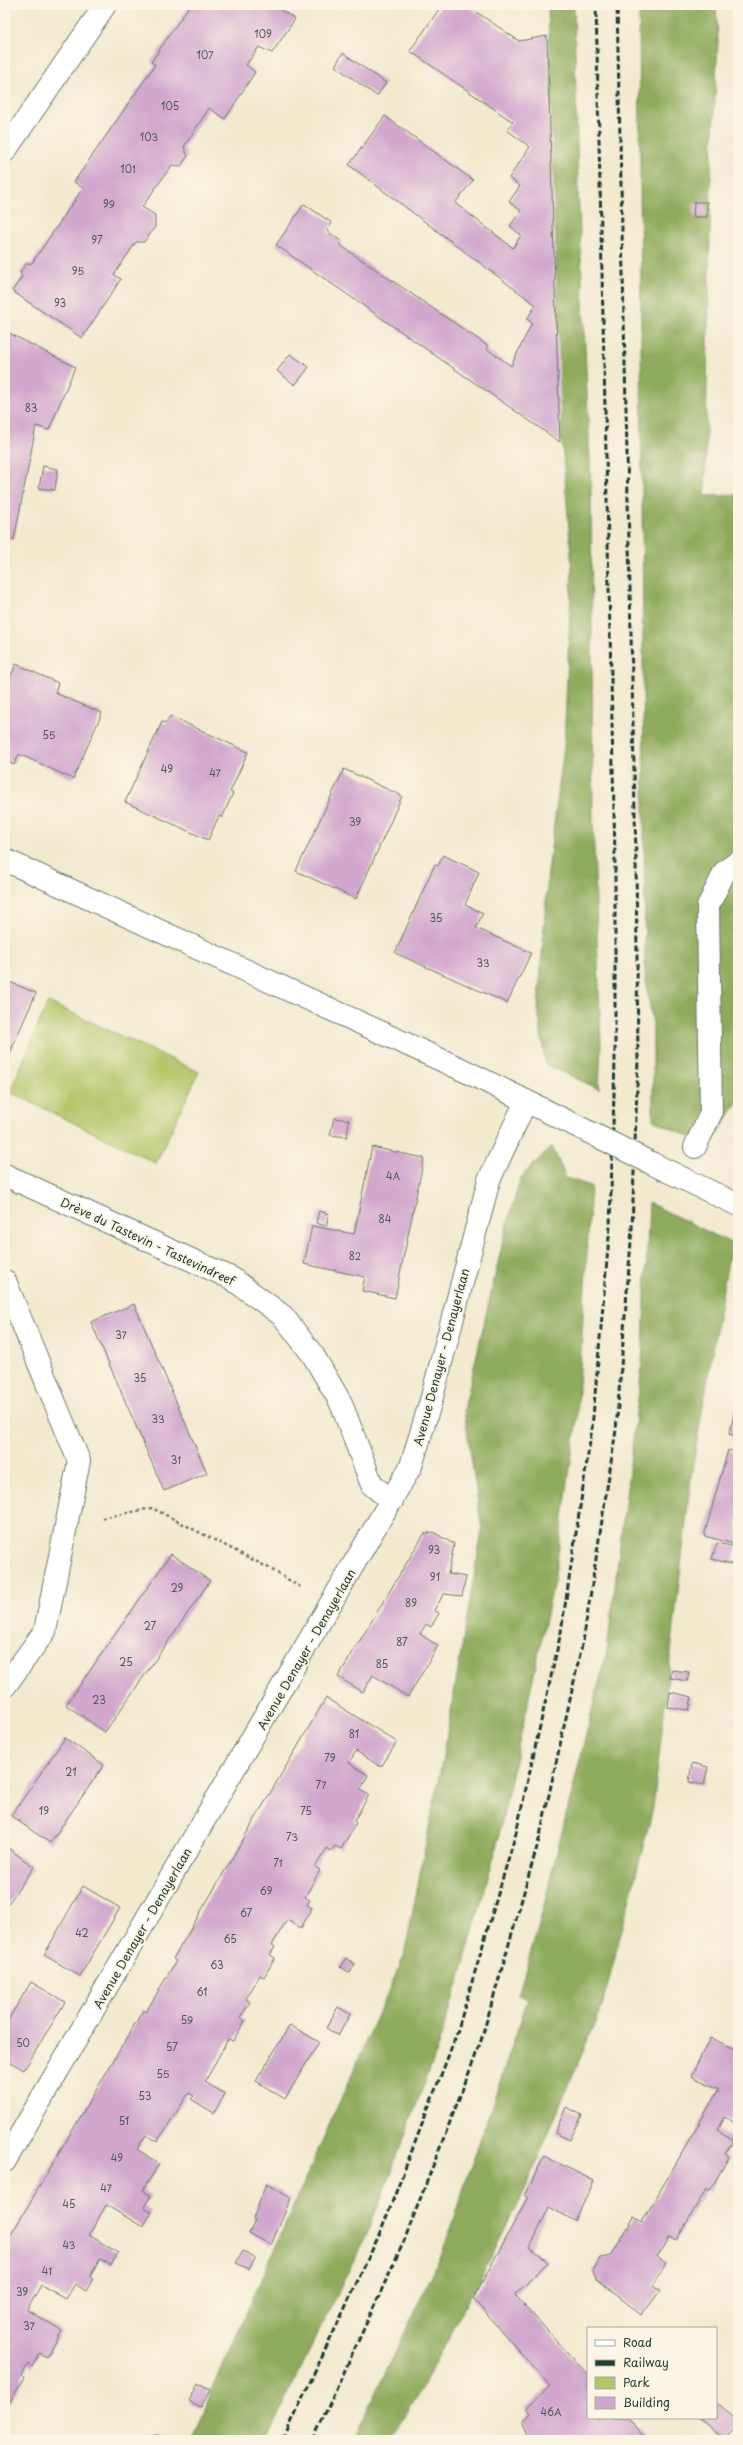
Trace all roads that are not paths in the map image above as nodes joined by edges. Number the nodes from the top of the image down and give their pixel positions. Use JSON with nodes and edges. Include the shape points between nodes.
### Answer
{"nodes":[{"id":1,"x":96,"y":8,"type":"edge"},
{"id":2,"x":5,"y":151,"type":"edge"},
{"id":3,"x":5,"y":860,"type":"edge"},
{"id":4,"x":738,"y":862,"type":"edge"},
{"id":5,"x":526,"y":1101,"type":"junction"},
{"id":6,"x":695,"y":1147,"type":"dead end"},
{"id":7,"x":5,"y":1175,"type":"edge"},
{"id":8,"x":738,"y":1205,"type":"edge"},
{"id":9,"x":5,"y":1281,"type":"edge"},
{"id":10,"x":392,"y":1501,"type":"junction"},
{"id":11,"x":5,"y":1686,"type":"edge"},
{"id":12,"x":5,"y":2161,"type":"edge"}],
"edges":[{"from":1,"to":2,"type":"street"},
{"from":3,"to":5,"type":"street"},
{"from":4,"to":6,"type":"street","via":[[725,871],[708,906],[711,1113]]},
{"from":5,"to":8,"type":"street","bridge":true},
{"from":5,"to":10,"type":"street","name":"Avenue Denayer - Denayerlaan","via":[[489,1180],[418,1443],[411,1466]]},
{"from":7,"to":10,"type":"street","name":"Drève du Tastevin - Tastevindreef","via":[[231,1278],[283,1316],[314,1355],[340,1403],[372,1485]]},
{"from":9,"to":11,"type":"street","via":[[79,1460],[45,1630]]},
{"from":10,"to":12,"type":"street","name":"Avenue Denayer - Denayerlaan"}]}
